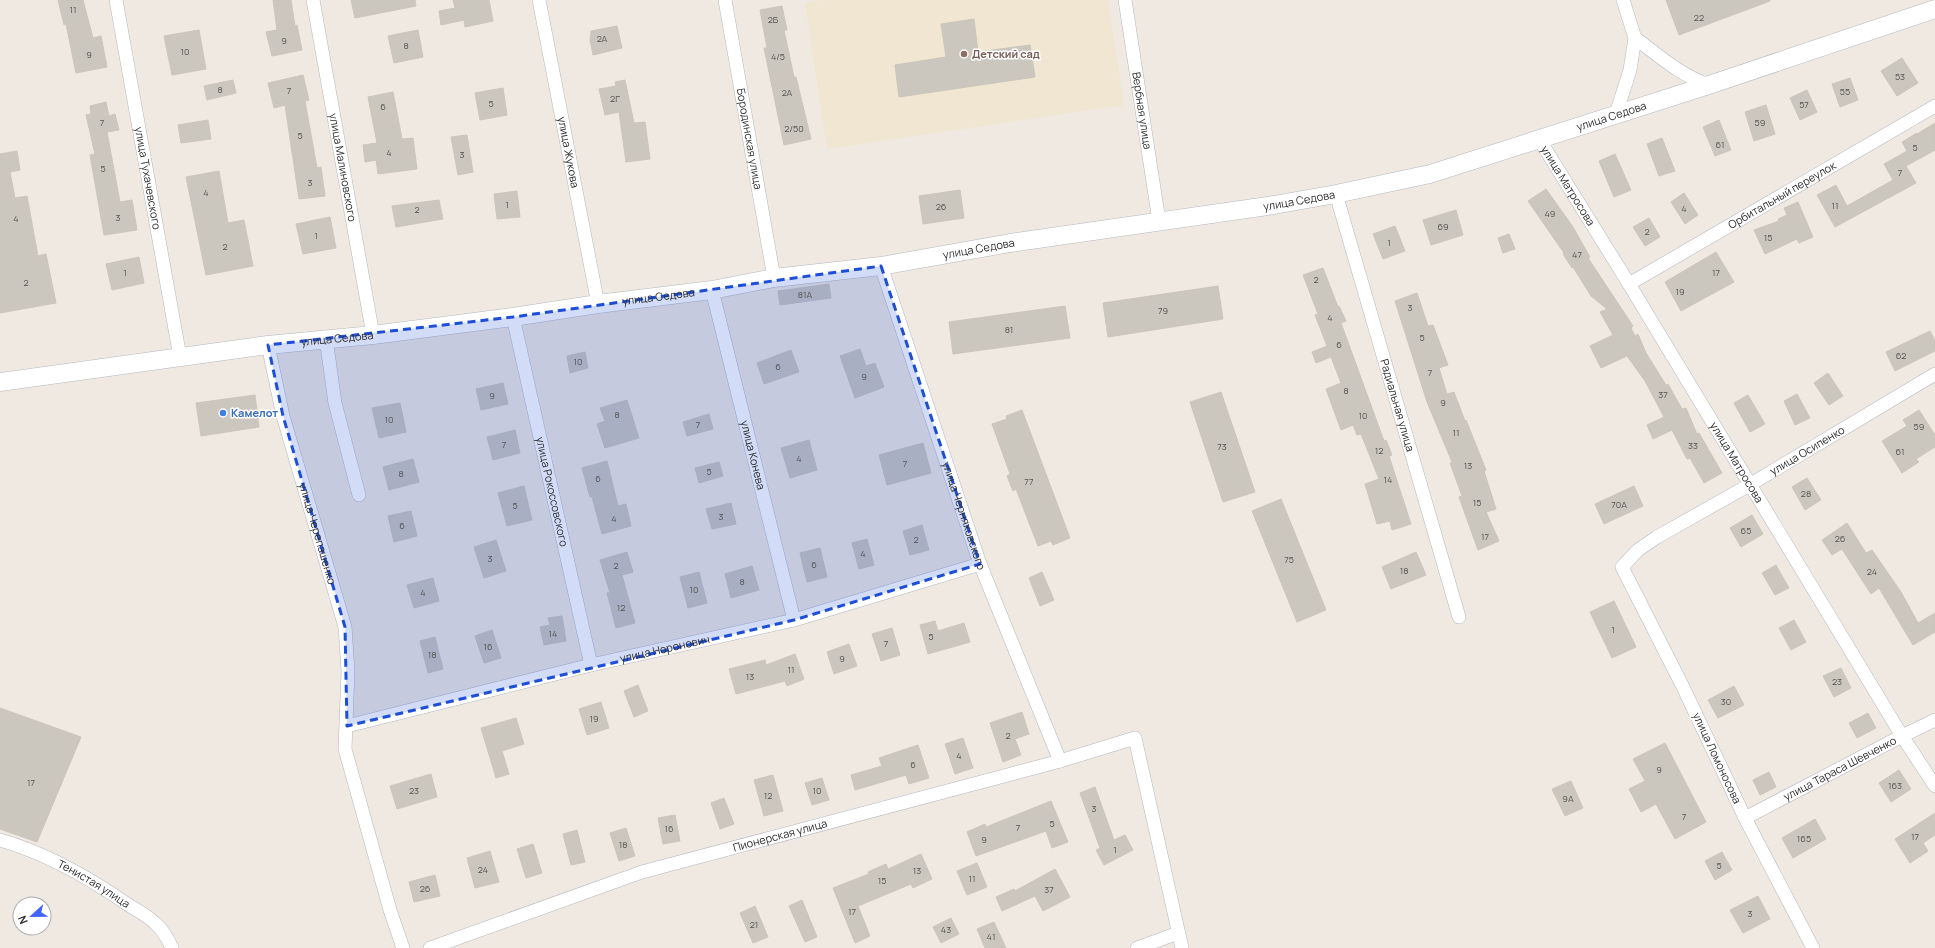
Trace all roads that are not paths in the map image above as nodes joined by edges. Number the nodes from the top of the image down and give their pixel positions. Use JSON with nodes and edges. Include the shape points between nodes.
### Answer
{"nodes":[{"id":1,"x":116,"y":0,"type":"edge"},
{"id":2,"x":313,"y":0,"type":"edge"},
{"id":3,"x":539,"y":0,"type":"edge"},
{"id":4,"x":725,"y":0,"type":"edge"},
{"id":5,"x":1125,"y":0,"type":"edge"},
{"id":6,"x":1623,"y":0,"type":"edge"},
{"id":7,"x":1935,"y":9,"type":"edge"},
{"id":8,"x":1635,"y":38,"type":"junction"},
{"id":9,"x":1709,"y":85,"type":"junction"},
{"id":10,"x":1935,"y":106,"type":"edge"},
{"id":11,"x":1616,"y":114,"type":"junction"},
{"id":12,"x":1539,"y":139,"type":"junction"},
{"id":13,"x":1336,"y":194,"type":"junction"},
{"id":14,"x":1159,"y":221,"type":"junction"},
{"id":15,"x":881,"y":266,"type":"junction"},
{"id":16,"x":774,"y":278,"type":"junction"},
{"id":17,"x":1629,"y":284,"type":"junction"},
{"id":18,"x":712,"y":290,"type":"junction"},
{"id":19,"x":598,"y":304,"type":"junction"},
{"id":20,"x":513,"y":317,"type":"junction"},
{"id":21,"x":373,"y":335,"type":"junction"},
{"id":22,"x":326,"y":338,"type":"junction"},
{"id":23,"x":268,"y":345,"type":"junction"},
{"id":24,"x":180,"y":357,"type":"junction"},
{"id":25,"x":1935,"y":374,"type":"edge"},
{"id":26,"x":0,"y":382,"type":"edge"},
{"id":27,"x":1751,"y":484,"type":"junction"},
{"id":28,"x":359,"y":495,"type":"dead end"},
{"id":29,"x":980,"y":564,"type":"junction"},
{"id":30,"x":1622,"y":567,"type":"joint"},
{"id":31,"x":1458,"y":617,"type":"dead end"},
{"id":32,"x":794,"y":620,"type":"junction"},
{"id":33,"x":591,"y":666,"type":"junction"},
{"id":34,"x":1935,"y":720,"type":"edge"},
{"id":35,"x":346,"y":726,"type":"junction"},
{"id":36,"x":1902,"y":736,"type":"junction"},
{"id":37,"x":1060,"y":761,"type":"junction"},
{"id":38,"x":1935,"y":786,"type":"edge"},
{"id":39,"x":1745,"y":818,"type":"junction"},
{"id":40,"x":0,"y":840,"type":"edge"},
{"id":41,"x":1178,"y":933,"type":"junction"},
{"id":42,"x":172,"y":948,"type":"edge"},
{"id":43,"x":403,"y":948,"type":"edge"},
{"id":44,"x":430,"y":948,"type":"edge"},
{"id":45,"x":1137,"y":948,"type":"edge"},
{"id":46,"x":1182,"y":948,"type":"edge"},
{"id":47,"x":1813,"y":948,"type":"edge"}],
"edges":[{"from":1,"to":24,"type":"street","name":"улица Тухачевского"},
{"from":2,"to":21,"type":"street","name":"улица Малиновского"},
{"from":3,"to":19,"type":"street","name":"улица Жукова"},
{"from":4,"to":16,"type":"street","name":"Бородинская улица"},
{"from":5,"to":14,"type":"street","name":"Вербная улица"},
{"from":6,"to":8,"type":"street"},
{"from":7,"to":9,"type":"street","name":"улица Седова"},
{"from":8,"to":9,"type":"street","via":[[1672,66]]},
{"from":8,"to":11,"type":"street","via":[[1630,70]]},
{"from":9,"to":11,"type":"street","name":"улица Седова"},
{"from":10,"to":17,"type":"street","name":"Орбитальный переулок"},
{"from":11,"to":12,"type":"street","name":"улица Седова"},
{"from":12,"to":13,"type":"street","name":"улица Седова","via":[[1430,174]]},
{"from":12,"to":17,"type":"street","name":"улица Матросова"},
{"from":13,"to":14,"type":"street","name":"улица Седова"},
{"from":13,"to":31,"type":"street","name":"Радиальная улица"},
{"from":14,"to":15,"type":"street","name":"улица Седова","via":[[1010,243]]},
{"from":15,"to":16,"type":"street","name":"улица Седова"},
{"from":15,"to":29,"type":"street","name":"улица Черняховского"},
{"from":16,"to":18,"type":"street","name":"улица Седова"},
{"from":17,"to":27,"type":"street","name":"улица Матросова"},
{"from":18,"to":19,"type":"street","name":"улица Седова"},
{"from":18,"to":32,"type":"street","name":"улица Конева"},
{"from":19,"to":20,"type":"street","name":"улица Седова"},
{"from":20,"to":21,"type":"street","name":"улица Седова"},
{"from":20,"to":33,"type":"street","name":"улица Рокоссовского"},
{"from":21,"to":22,"type":"street","name":"улица Седова"},
{"from":22,"to":23,"type":"street","name":"улица Седова"},
{"from":22,"to":28,"type":"street","via":[[335,403]]},
{"from":23,"to":24,"type":"street","name":"улица Седова"},
{"from":23,"to":35,"type":"street","name":"улица Черепашенко","via":[[283,416],[346,627]]},
{"from":24,"to":26,"type":"street","name":"улица Седова"},
{"from":25,"to":27,"type":"street","name":"улица Осипенко"},
{"from":27,"to":30,"type":"street","name":"улица Осипенко","via":[[1657,537],[1638,550]]},
{"from":27,"to":36,"type":"street","name":"улица Матросова"},
{"from":29,"to":32,"type":"street","name":"улица Норонович"},
{"from":29,"to":37,"type":"street","name":"улица Черняховского"},
{"from":30,"to":39,"type":"street","name":"улица Ломоносова","via":[[1684,687]]},
{"from":32,"to":33,"type":"street","name":"улица Норонович"},
{"from":33,"to":35,"type":"street","name":"улица Норонович"},
{"from":34,"to":36,"type":"street","name":"улица Тараса Шевченко"},
{"from":35,"to":43,"type":"street","name":"улица Черепашенко","via":[[345,749]]},
{"from":36,"to":38,"type":"street","name":"улица Матросова"},
{"from":36,"to":39,"type":"street","name":"улица Тараса Шевченко"},
{"from":37,"to":41,"type":"street","name":"Пионерская улица","via":[[1135,738]]},
{"from":37,"to":44,"type":"street","name":"Пионерская улица","via":[[642,872]]},
{"from":39,"to":47,"type":"street","name":"улица Ломоносова"},
{"from":40,"to":42,"type":"street","name":"Тенистая улица","via":[[72,869],[112,894],[155,923]]},
{"from":41,"to":45,"type":"street"},
{"from":41,"to":46,"type":"street"}]}
